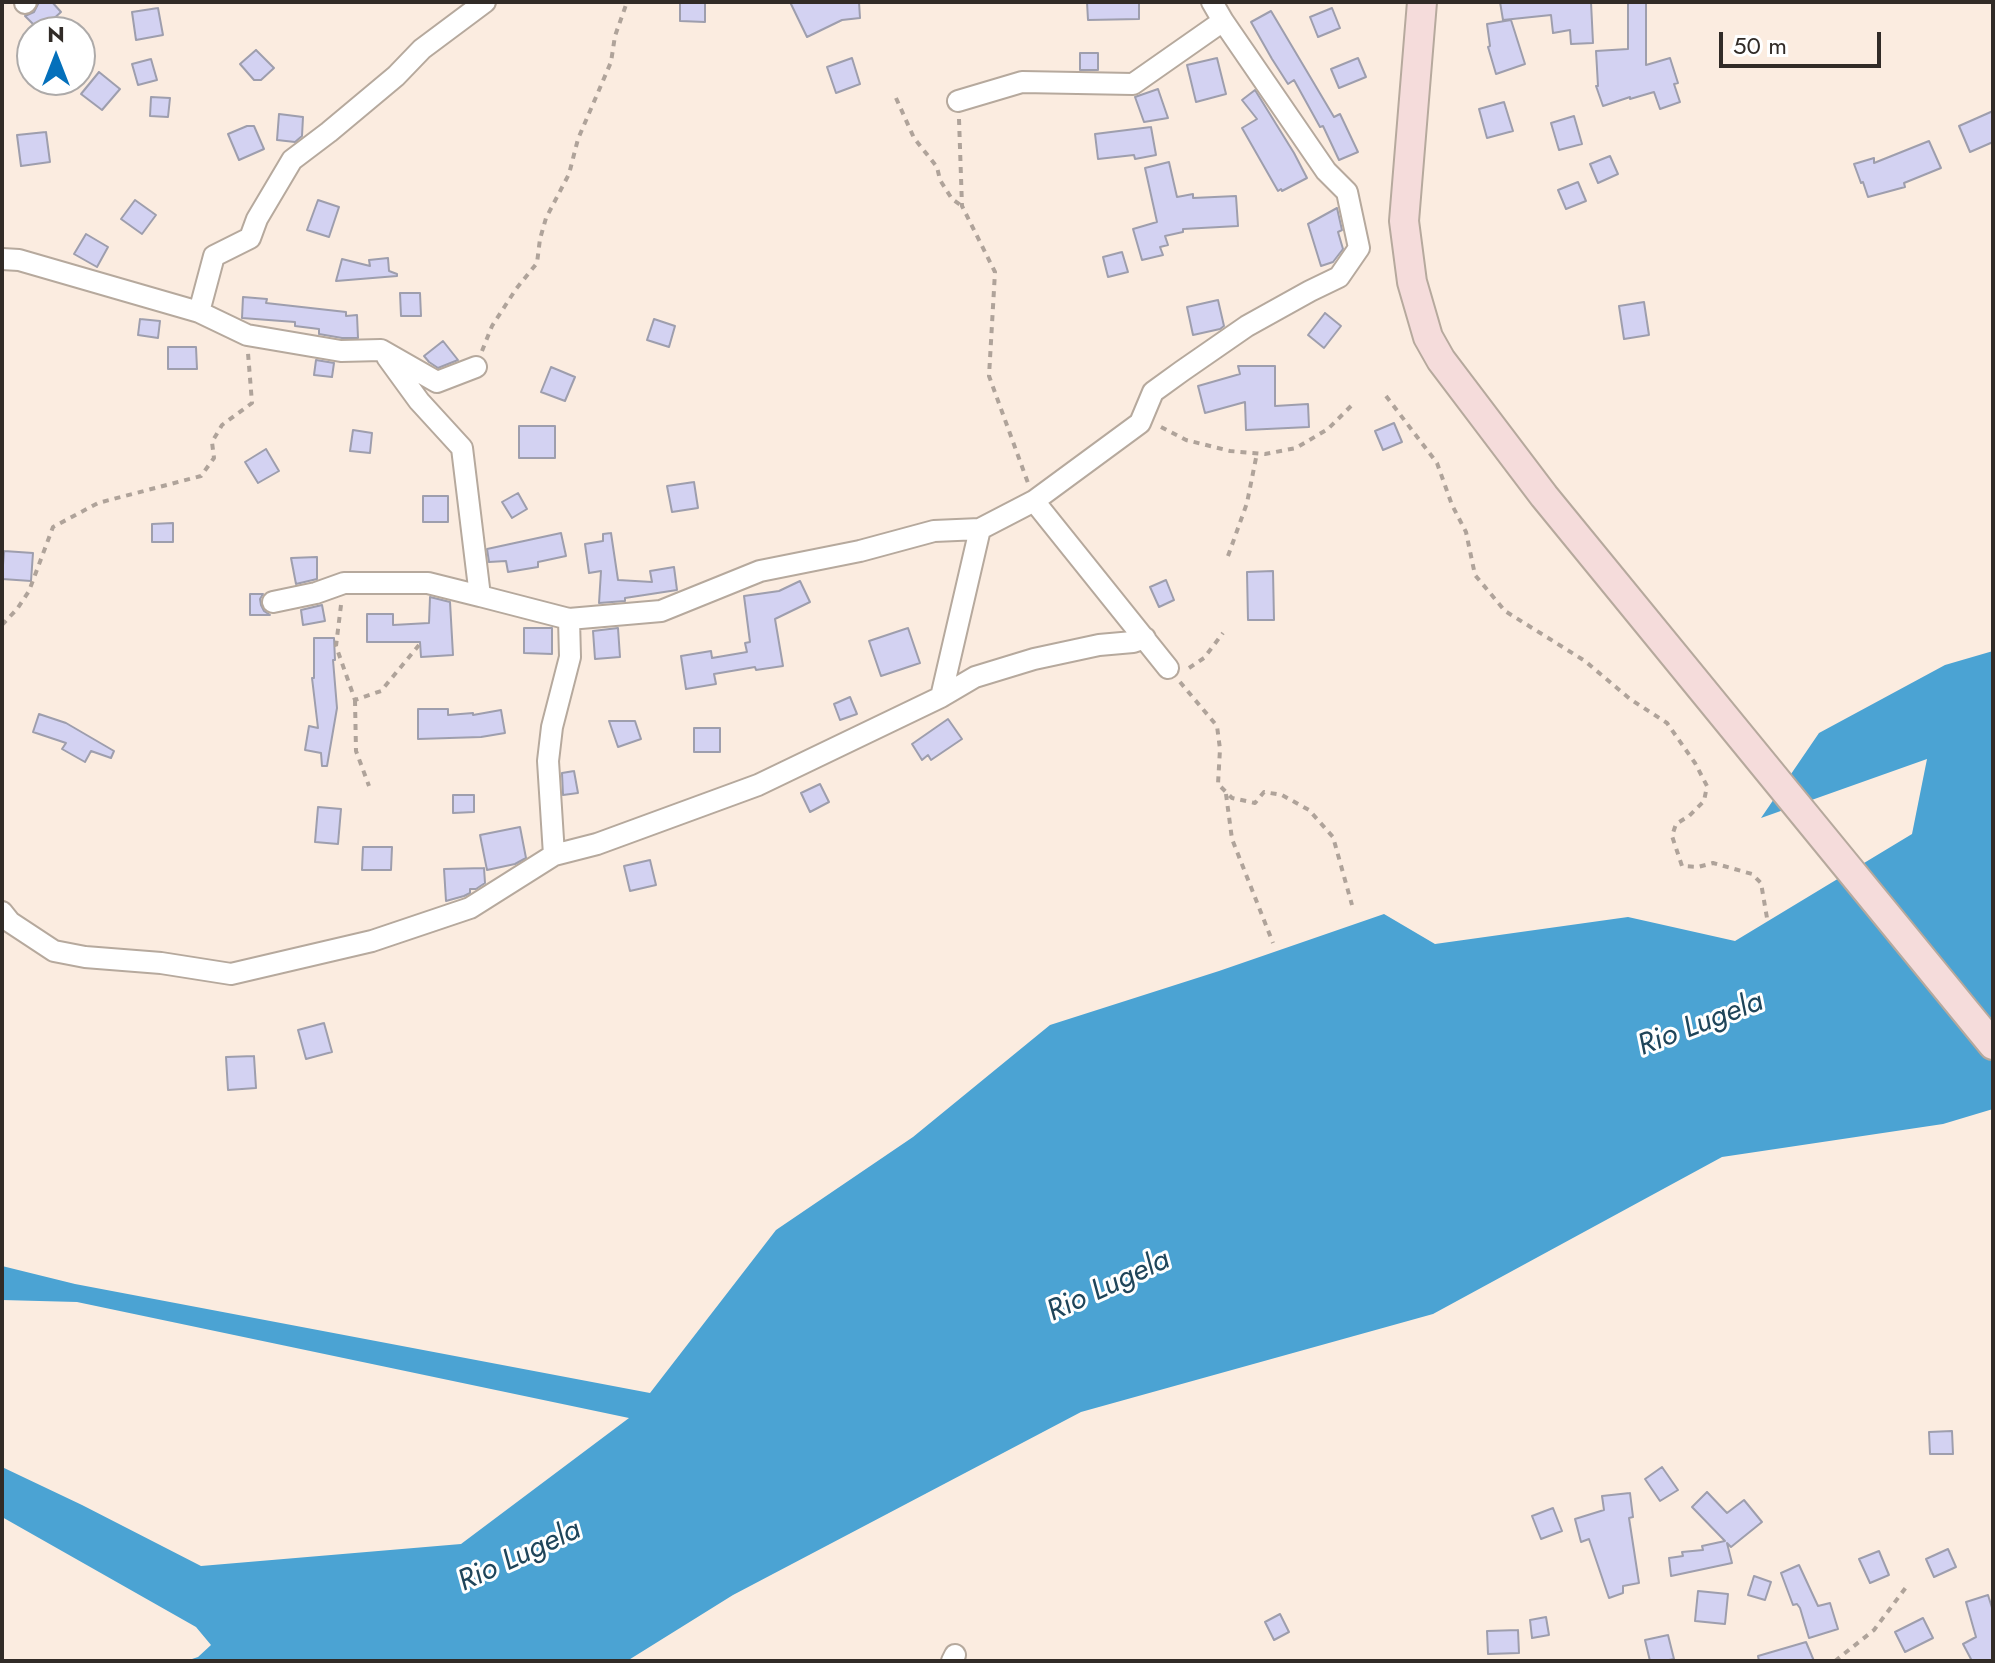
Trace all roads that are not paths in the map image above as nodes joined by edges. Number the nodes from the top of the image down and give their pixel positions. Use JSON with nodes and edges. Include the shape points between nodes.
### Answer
{"nodes":[{"id":1,"x":485,"y":2,"type":"edge"},
{"id":2,"x":1212,"y":2,"type":"edge"},
{"id":3,"x":1422,"y":2,"type":"edge"},
{"id":4,"x":1223,"y":21,"type":"junction"},
{"id":5,"x":958,"y":101,"type":"road end"},
{"id":6,"x":2,"y":259,"type":"edge"},
{"id":7,"x":199,"y":312,"type":"junction"},
{"id":8,"x":381,"y":350,"type":"junction"},
{"id":9,"x":476,"y":367,"type":"road end"},
{"id":10,"x":1034,"y":501,"type":"junction"},
{"id":11,"x":980,"y":529,"type":"junction"},
{"id":12,"x":480,"y":596,"type":"junction"},
{"id":13,"x":273,"y":602,"type":"dead end"},
{"id":14,"x":569,"y":619,"type":"junction"},
{"id":15,"x":1145,"y":638,"type":"junction"},
{"id":16,"x":1168,"y":668,"type":"road end"},
{"id":17,"x":941,"y":697,"type":"junction"},
{"id":18,"x":554,"y":855,"type":"junction"},
{"id":19,"x":2,"y":912,"type":"edge"},
{"id":20,"x":1993,"y":1045,"type":"edge"}],
"edges":[{"from":1,"to":7,"type":"street","via":[[292,160],[250,238],[214,256]]},
{"from":2,"to":4,"type":"street"},
{"from":3,"to":20,"type":"main road","via":[[1404,221],[1412,282],[1428,337],[1544,496]]},
{"from":4,"to":5,"type":"street","via":[[1133,84],[1022,82]]},
{"from":4,"to":10,"type":"street","via":[[1326,171],[1347,192],[1359,248],[1339,277],[1247,326],[1153,392],[1140,423]]},
{"from":6,"to":7,"type":"street"},
{"from":7,"to":8,"type":"street","via":[[247,335],[341,351]]},
{"from":8,"to":9,"type":"street","via":[[437,382]]},
{"from":8,"to":12,"type":"street","via":[[462,448]]},
{"from":10,"to":11,"type":"street"},
{"from":10,"to":15,"type":"street"},
{"from":11,"to":14,"type":"street","via":[[934,531],[760,571],[661,611]]},
{"from":11,"to":17,"type":"street"},
{"from":12,"to":13,"type":"street","via":[[428,583],[344,583]]},
{"from":12,"to":14,"type":"street"},
{"from":14,"to":18,"type":"street","via":[[570,657],[548,761]]},
{"from":15,"to":16,"type":"street"},
{"from":15,"to":17,"type":"street","via":[[1034,659],[975,677]]},
{"from":17,"to":18,"type":"street","via":[[758,785]]},
{"from":18,"to":19,"type":"street","via":[[470,908],[372,941],[231,974],[54,951]]}]}
